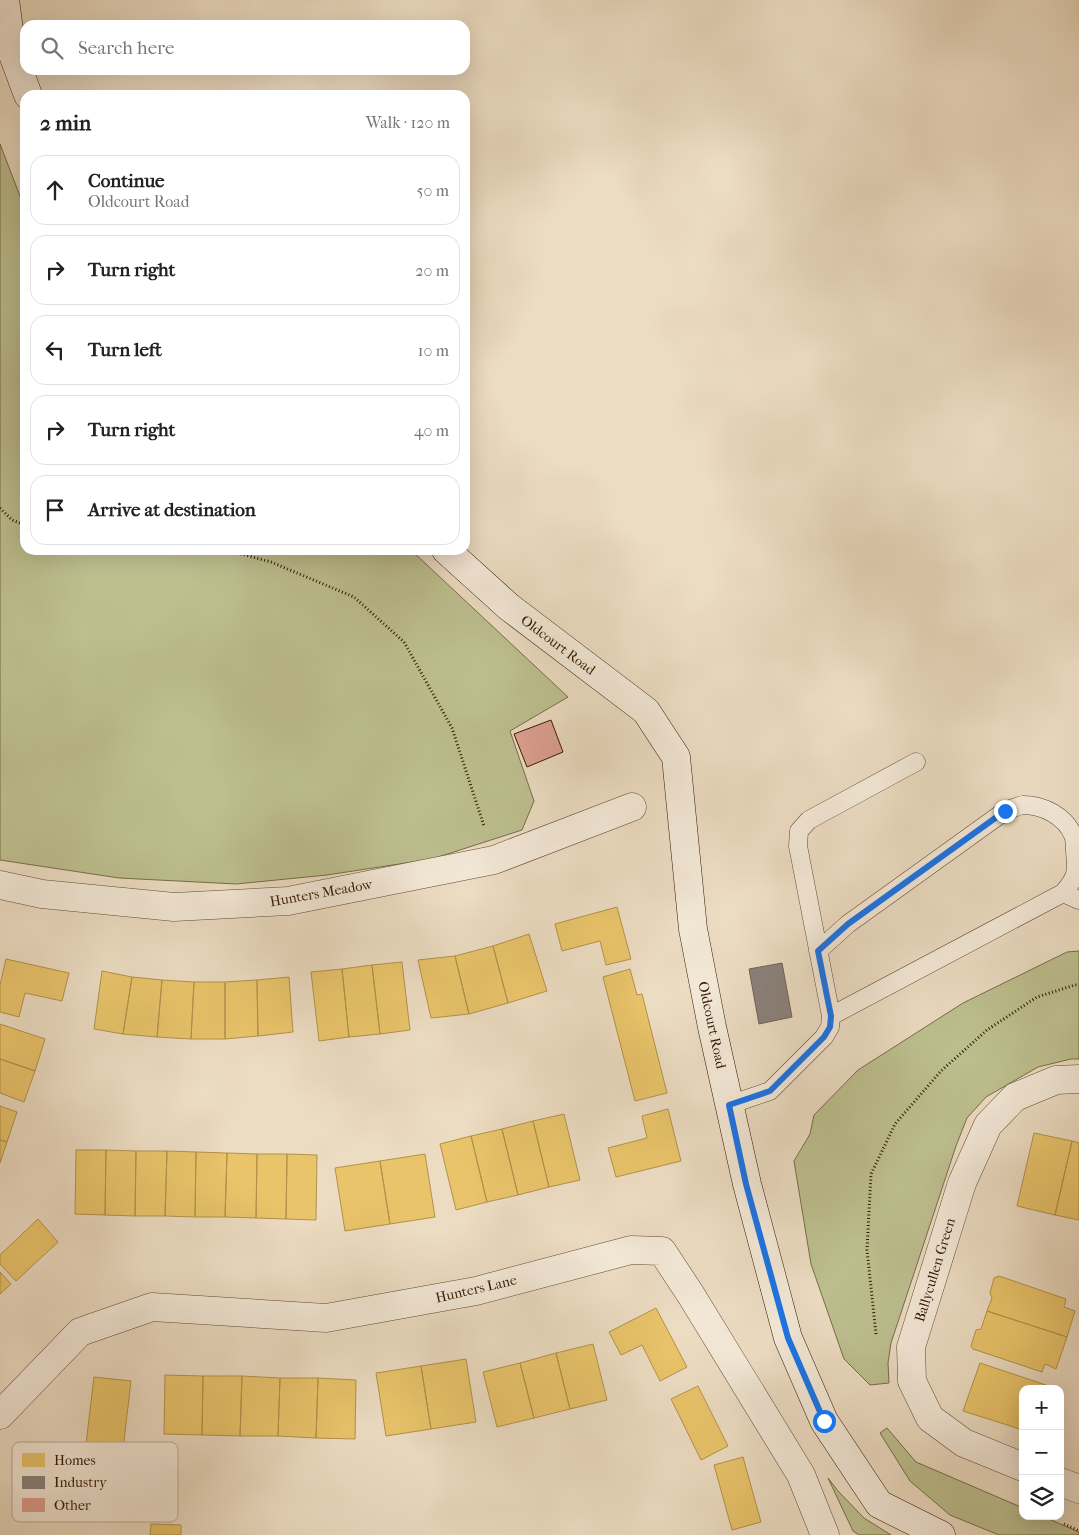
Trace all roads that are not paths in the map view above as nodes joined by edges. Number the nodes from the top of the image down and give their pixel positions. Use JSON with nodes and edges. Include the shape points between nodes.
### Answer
{"nodes":[{"id":1,"x":5,"y":0,"type":"edge"},
{"id":2,"x":20,"y":74,"type":"edge"},
{"id":3,"x":21,"y":75,"type":"edge"},
{"id":4,"x":26,"y":90,"type":"edge"},
{"id":5,"x":452,"y":555,"type":"edge"},
{"id":6,"x":916,"y":762,"type":"dead end"},
{"id":7,"x":632,"y":807,"type":"dead end"},
{"id":8,"x":0,"y":885,"type":"edge"},
{"id":9,"x":1071,"y":896,"type":"edge"},
{"id":10,"x":818,"y":951,"type":"junction"},
{"id":11,"x":831,"y":1016,"type":"junction"},
{"id":12,"x":1079,"y":1078,"type":"edge"},
{"id":13,"x":729,"y":1105,"type":"junction"},
{"id":14,"x":0,"y":1415,"type":"edge"},
{"id":15,"x":1019,"y":1465,"type":"edge"},
{"id":16,"x":1064,"y":1483,"type":"edge"},
{"id":17,"x":1079,"y":1489,"type":"edge"},
{"id":18,"x":825,"y":1535,"type":"edge"},
{"id":19,"x":941,"y":1535,"type":"edge"}],
"edges":[{"from":1,"to":2,"type":"street","via":[[12,52]]},
{"from":3,"to":4,"type":"street"},
{"from":5,"to":13,"type":"street","name":"Oldcourt Road","via":[[509,607],[646,711],[676,757],[693,929]]},
{"from":6,"to":10,"type":"lane","via":[[809,820],[799,831],[798,846]]},
{"from":7,"to":8,"type":"street","name":"Hunters Meadow","via":[[494,860],[288,901],[174,907],[42,894]]},
{"from":9,"to":10,"type":"lane","via":[[1077,866],[1074,836],[1054,813],[1038,806],[1021,805],[1005,811],[848,924]]},
{"from":9,"to":11,"type":"lane"},
{"from":10,"to":11,"type":"lane"},
{"from":11,"to":13,"type":"lane","via":[[830,1027],[824,1037],[770,1091]]},
{"from":12,"to":15,"type":"street","name":"Ballycullen Green","via":[[1056,1080],[1015,1097],[988,1125],[962,1183],[911,1347],[912,1381],[930,1418],[964,1444]]},
{"from":13,"to":19,"type":"street","name":"Oldcourt Road","via":[[746,1184],[788,1338],[824,1421],[879,1504]]},
{"from":14,"to":18,"type":"street","name":"Hunters Lane","via":[[80,1332],[152,1307],[326,1318],[476,1291],[631,1250],[662,1251],[801,1475]]},
{"from":16,"to":17,"type":"street"}]}
